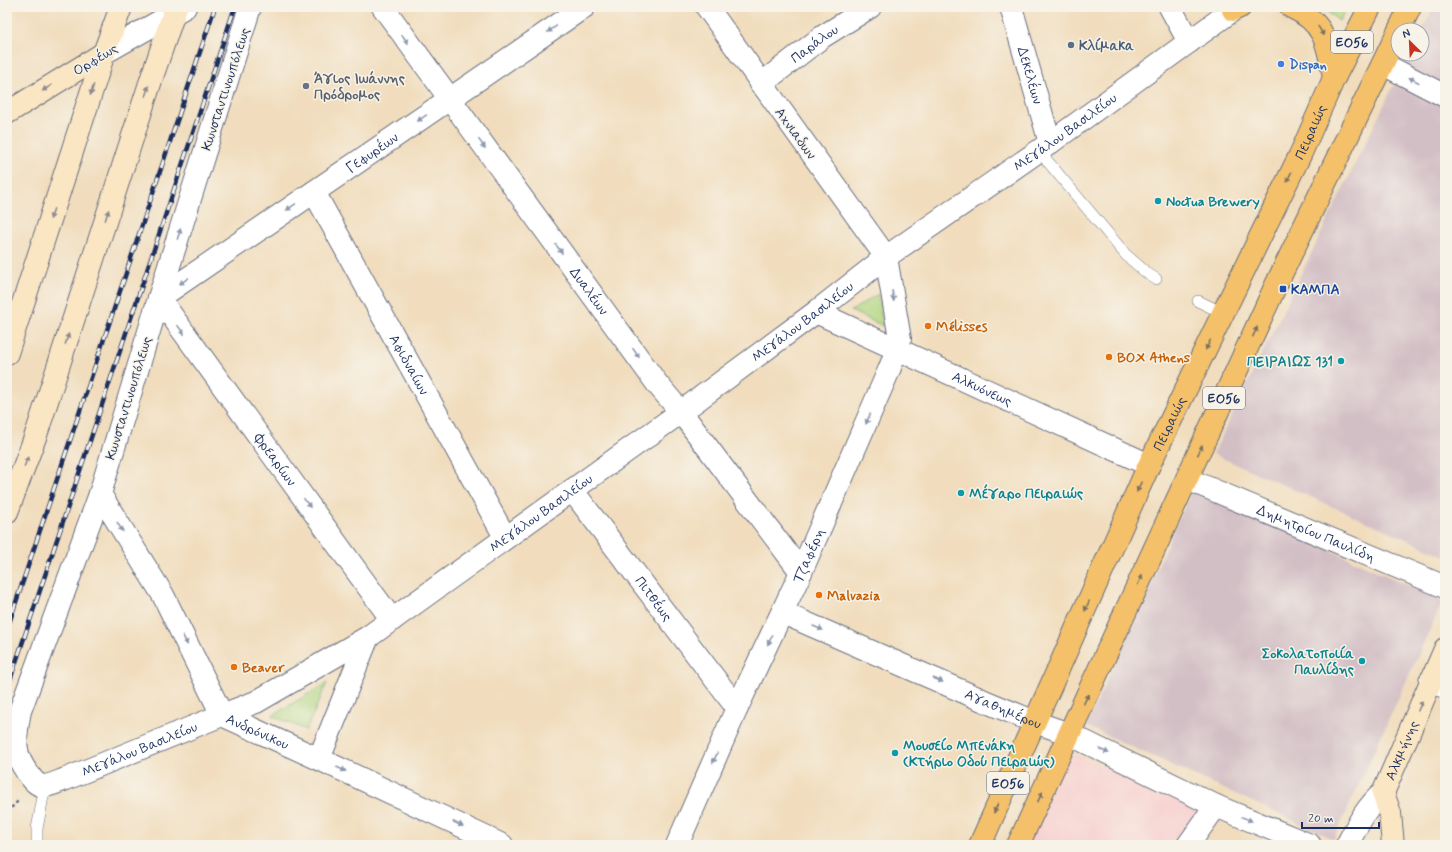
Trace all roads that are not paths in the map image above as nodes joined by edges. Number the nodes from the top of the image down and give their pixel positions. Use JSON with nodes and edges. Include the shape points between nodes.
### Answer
{"nodes":[{"id":1,"x":121,"y":7,"type":"edge"},
{"id":2,"x":250,"y":7,"type":"edge"},
{"id":3,"x":382,"y":7,"type":"edge"},
{"id":4,"x":584,"y":7,"type":"edge"},
{"id":5,"x":707,"y":7,"type":"edge"},
{"id":6,"x":870,"y":7,"type":"edge"},
{"id":7,"x":1011,"y":7,"type":"edge"},
{"id":8,"x":1170,"y":7,"type":"edge"},
{"id":9,"x":1291,"y":7,"type":"edge"},
{"id":10,"x":1370,"y":7,"type":"edge"},
{"id":11,"x":1410,"y":7,"type":"edge"},
{"id":12,"x":1237,"y":8,"type":"edge"},
{"id":13,"x":179,"y":9,"type":"edge"},
{"id":14,"x":1403,"y":22,"type":"edge"},
{"id":15,"x":1189,"y":42,"type":"junction"},
{"id":16,"x":1390,"y":50,"type":"edge"},
{"id":17,"x":104,"y":53,"type":"junction"},
{"id":18,"x":1383,"y":64,"type":"junction"},
{"id":19,"x":1334,"y":78,"type":"junction"},
{"id":20,"x":761,"y":84,"type":"junction"},
{"id":21,"x":1445,"y":96,"type":"edge"},
{"id":22,"x":449,"y":99,"type":"junction"},
{"id":23,"x":7,"y":113,"type":"edge"},
{"id":24,"x":1044,"y":147,"type":"junction"},
{"id":25,"x":314,"y":192,"type":"junction"},
{"id":26,"x":886,"y":257,"type":"junction"},
{"id":27,"x":1156,"y":279,"type":"dead end"},
{"id":28,"x":158,"y":298,"type":"junction"},
{"id":29,"x":1198,"y":301,"type":"dead end"},
{"id":30,"x":816,"y":312,"type":"junction"},
{"id":31,"x":1223,"y":313,"type":"junction"},
{"id":32,"x":897,"y":350,"type":"junction"},
{"id":33,"x":7,"y":353,"type":"edge"},
{"id":34,"x":681,"y":412,"type":"junction"},
{"id":35,"x":1149,"y":465,"type":"junction"},
{"id":36,"x":1187,"y":478,"type":"junction"},
{"id":37,"x":572,"y":490,"type":"junction"},
{"id":38,"x":100,"y":494,"type":"junction"},
{"id":39,"x":7,"y":512,"type":"edge"},
{"id":40,"x":505,"y":537,"type":"junction"},
{"id":41,"x":801,"y":572,"type":"junction"},
{"id":42,"x":1445,"y":587,"type":"edge"},
{"id":43,"x":782,"y":613,"type":"junction"},
{"id":44,"x":392,"y":620,"type":"junction"},
{"id":45,"x":368,"y":637,"type":"junction"},
{"id":46,"x":1445,"y":649,"type":"edge"},
{"id":47,"x":1438,"y":684,"type":"edge"},
{"id":48,"x":737,"y":708,"type":"junction"},
{"id":49,"x":222,"y":715,"type":"junction"},
{"id":50,"x":1035,"y":722,"type":"junction"},
{"id":51,"x":1070,"y":734,"type":"junction"},
{"id":52,"x":319,"y":759,"type":"junction"},
{"id":53,"x":40,"y":785,"type":"junction"},
{"id":54,"x":1383,"y":793,"type":"junction"},
{"id":55,"x":1216,"y":806,"type":"junction"},
{"id":56,"x":37,"y":845,"type":"edge"},
{"id":57,"x":502,"y":845,"type":"edge"},
{"id":58,"x":677,"y":845,"type":"edge"},
{"id":59,"x":980,"y":845,"type":"edge"},
{"id":60,"x":1018,"y":845,"type":"edge"},
{"id":61,"x":1188,"y":845,"type":"edge"},
{"id":62,"x":1310,"y":845,"type":"edge"},
{"id":63,"x":1347,"y":845,"type":"edge"},
{"id":64,"x":1393,"y":845,"type":"edge"}],
"edges":[{"from":1,"to":17,"type":"main road"},
{"from":28,"to":2,"type":"street","name":"Κωνσταντινουπόλεως","one_way":true},
{"from":3,"to":22,"type":"street","name":"Δυαλέων","one_way":true},
{"from":4,"to":22,"type":"street","name":"Γεφυρέων","one_way":true},
{"from":5,"to":20,"type":"street","name":"Αχνιαδων"},
{"from":6,"to":20,"type":"street","name":"Παράλου","via":[[822,37]]},
{"from":7,"to":24,"type":"street","name":"Δεκελέων"},
{"from":8,"to":15,"type":"street"},
{"from":9,"to":19,"type":"main road","one_way":true,"via":[[1310,18],[1325,38]]},
{"from":10,"to":19,"type":"main road","name":"Πειραιώς","number":"ΕΟ56"},
{"from":11,"to":14,"type":"main road","number":"ΕΟ56"},
{"from":12,"to":15,"type":"street","name":"Μεγάλου Βασιλείου"},
{"from":13,"to":17,"type":"street","name":"Ορφέως"},
{"from":39,"to":13,"type":"main road","one_way":true,"via":[[39,424],[153,74]]},
{"from":15,"to":24,"type":"street","name":"Μεγάλου Βασιλείου"},
{"from":16,"to":18,"type":"main road","number":"ΕΟ56"},
{"from":17,"to":23,"type":"main road","name":"Ορφέως","one_way":true},
{"from":17,"to":33,"type":"main road","one_way":true},
{"from":21,"to":18,"type":"street","one_way":true},
{"from":36,"to":18,"type":"main road","number":"ΕΟ56","one_way":true,"via":[[1276,285]]},
{"from":19,"to":31,"type":"main road","name":"Πειραιώς","number":"ΕΟ56","one_way":true},
{"from":20,"to":26,"type":"street","name":"Αχνιαδων"},
{"from":22,"to":25,"type":"street","name":"Γεφυρέων","one_way":true},
{"from":22,"to":34,"type":"street","name":"Δυαλέων","one_way":true},
{"from":24,"to":26,"type":"street","name":"Μεγάλου Βασιλείου"},
{"from":24,"to":27,"type":"lane","via":[[1126,255]]},
{"from":25,"to":28,"type":"street","name":"Γεφυρέων","one_way":true},
{"from":25,"to":40,"type":"street","name":"Αφιδναίων"},
{"from":26,"to":30,"type":"street","name":"Μεγάλου Βασιλείου"},
{"from":26,"to":32,"type":"street","name":"Τζαφέρη","one_way":true,"via":[[900,339]]},
{"from":28,"to":38,"type":"street","name":"Κωνσταντινουπόλεως"},
{"from":28,"to":44,"type":"street","name":"Φρεαρίων","one_way":true},
{"from":29,"to":31,"type":"lane"},
{"from":30,"to":32,"type":"street","name":"Αλκυόνεως"},
{"from":30,"to":34,"type":"street","name":"Μεγάλου Βασιλείου"},
{"from":31,"to":35,"type":"main road","name":"Πειραιώς","number":"ΕΟ56","one_way":true},
{"from":32,"to":35,"type":"street","name":"Αλκυόνεως"},
{"from":32,"to":41,"type":"street","name":"Τζαφέρη","one_way":true},
{"from":34,"to":37,"type":"street","name":"Μεγάλου Βασιλείου"},
{"from":34,"to":41,"type":"street","name":"Δυαλέων"},
{"from":35,"to":50,"type":"main road","name":"Πειραιώς","number":"ΕΟ56","one_way":true},
{"from":36,"to":42,"type":"street","name":"Δημητρίου Παυλίδη"},
{"from":51,"to":36,"type":"main road","number":"ΕΟ56","one_way":true},
{"from":37,"to":40,"type":"street","name":"Μεγάλου Βασιλείου"},
{"from":37,"to":48,"type":"street","name":"Πιτθέως"},
{"from":38,"to":49,"type":"street","name":"Ανδρόνικου","one_way":true,"via":[[163,596]]},
{"from":38,"to":53,"type":"street","name":"Κωνσταντινουπόλεως","via":[[20,711],[16,736],[18,757],[25,771]]},
{"from":40,"to":44,"type":"street","name":"Μεγάλου Βασιλείου"},
{"from":41,"to":43,"type":"street","name":"Τζαφέρη"},
{"from":43,"to":48,"type":"street","name":"Τζαφέρη","one_way":true},
{"from":43,"to":50,"type":"street","name":"Αγαθημέρου","one_way":true},
{"from":44,"to":45,"type":"street","name":"Μεγάλου Βασιλείου"},
{"from":45,"to":49,"type":"street","name":"Μεγάλου Βασιλείου","via":[[256,702]]},
{"from":45,"to":52,"type":"street"},
{"from":46,"to":47,"type":"main road","name":"Αλκμήνης"},
{"from":54,"to":47,"type":"main road","name":"Αλκμήνης","one_way":true},
{"from":48,"to":58,"type":"street","name":"Τζαφέρη","one_way":true},
{"from":49,"to":52,"type":"street","name":"Ανδρόνικου"},
{"from":49,"to":53,"type":"street","name":"Μεγάλου Βασιλείου","via":[[66,780]]},
{"from":50,"to":51,"type":"street","name":"Αγαθημέρου"},
{"from":50,"to":59,"type":"main road","name":"Πειραιώς","number":"ΕΟ56","one_way":true},
{"from":51,"to":55,"type":"street","name":"Αγαθημέρου","one_way":true},
{"from":60,"to":51,"type":"main road","number":"ΕΟ56","one_way":true},
{"from":52,"to":57,"type":"street","name":"Ανδρόνικου","one_way":true},
{"from":53,"to":56,"type":"lane"},
{"from":54,"to":63,"type":"street","name":"Αλκμήνης","via":[[1362,816]]},
{"from":54,"to":64,"type":"main road","via":[[1390,813]]},
{"from":55,"to":61,"type":"street"},
{"from":55,"to":62,"type":"street","name":"Αγαθημέρου","one_way":true}]}
